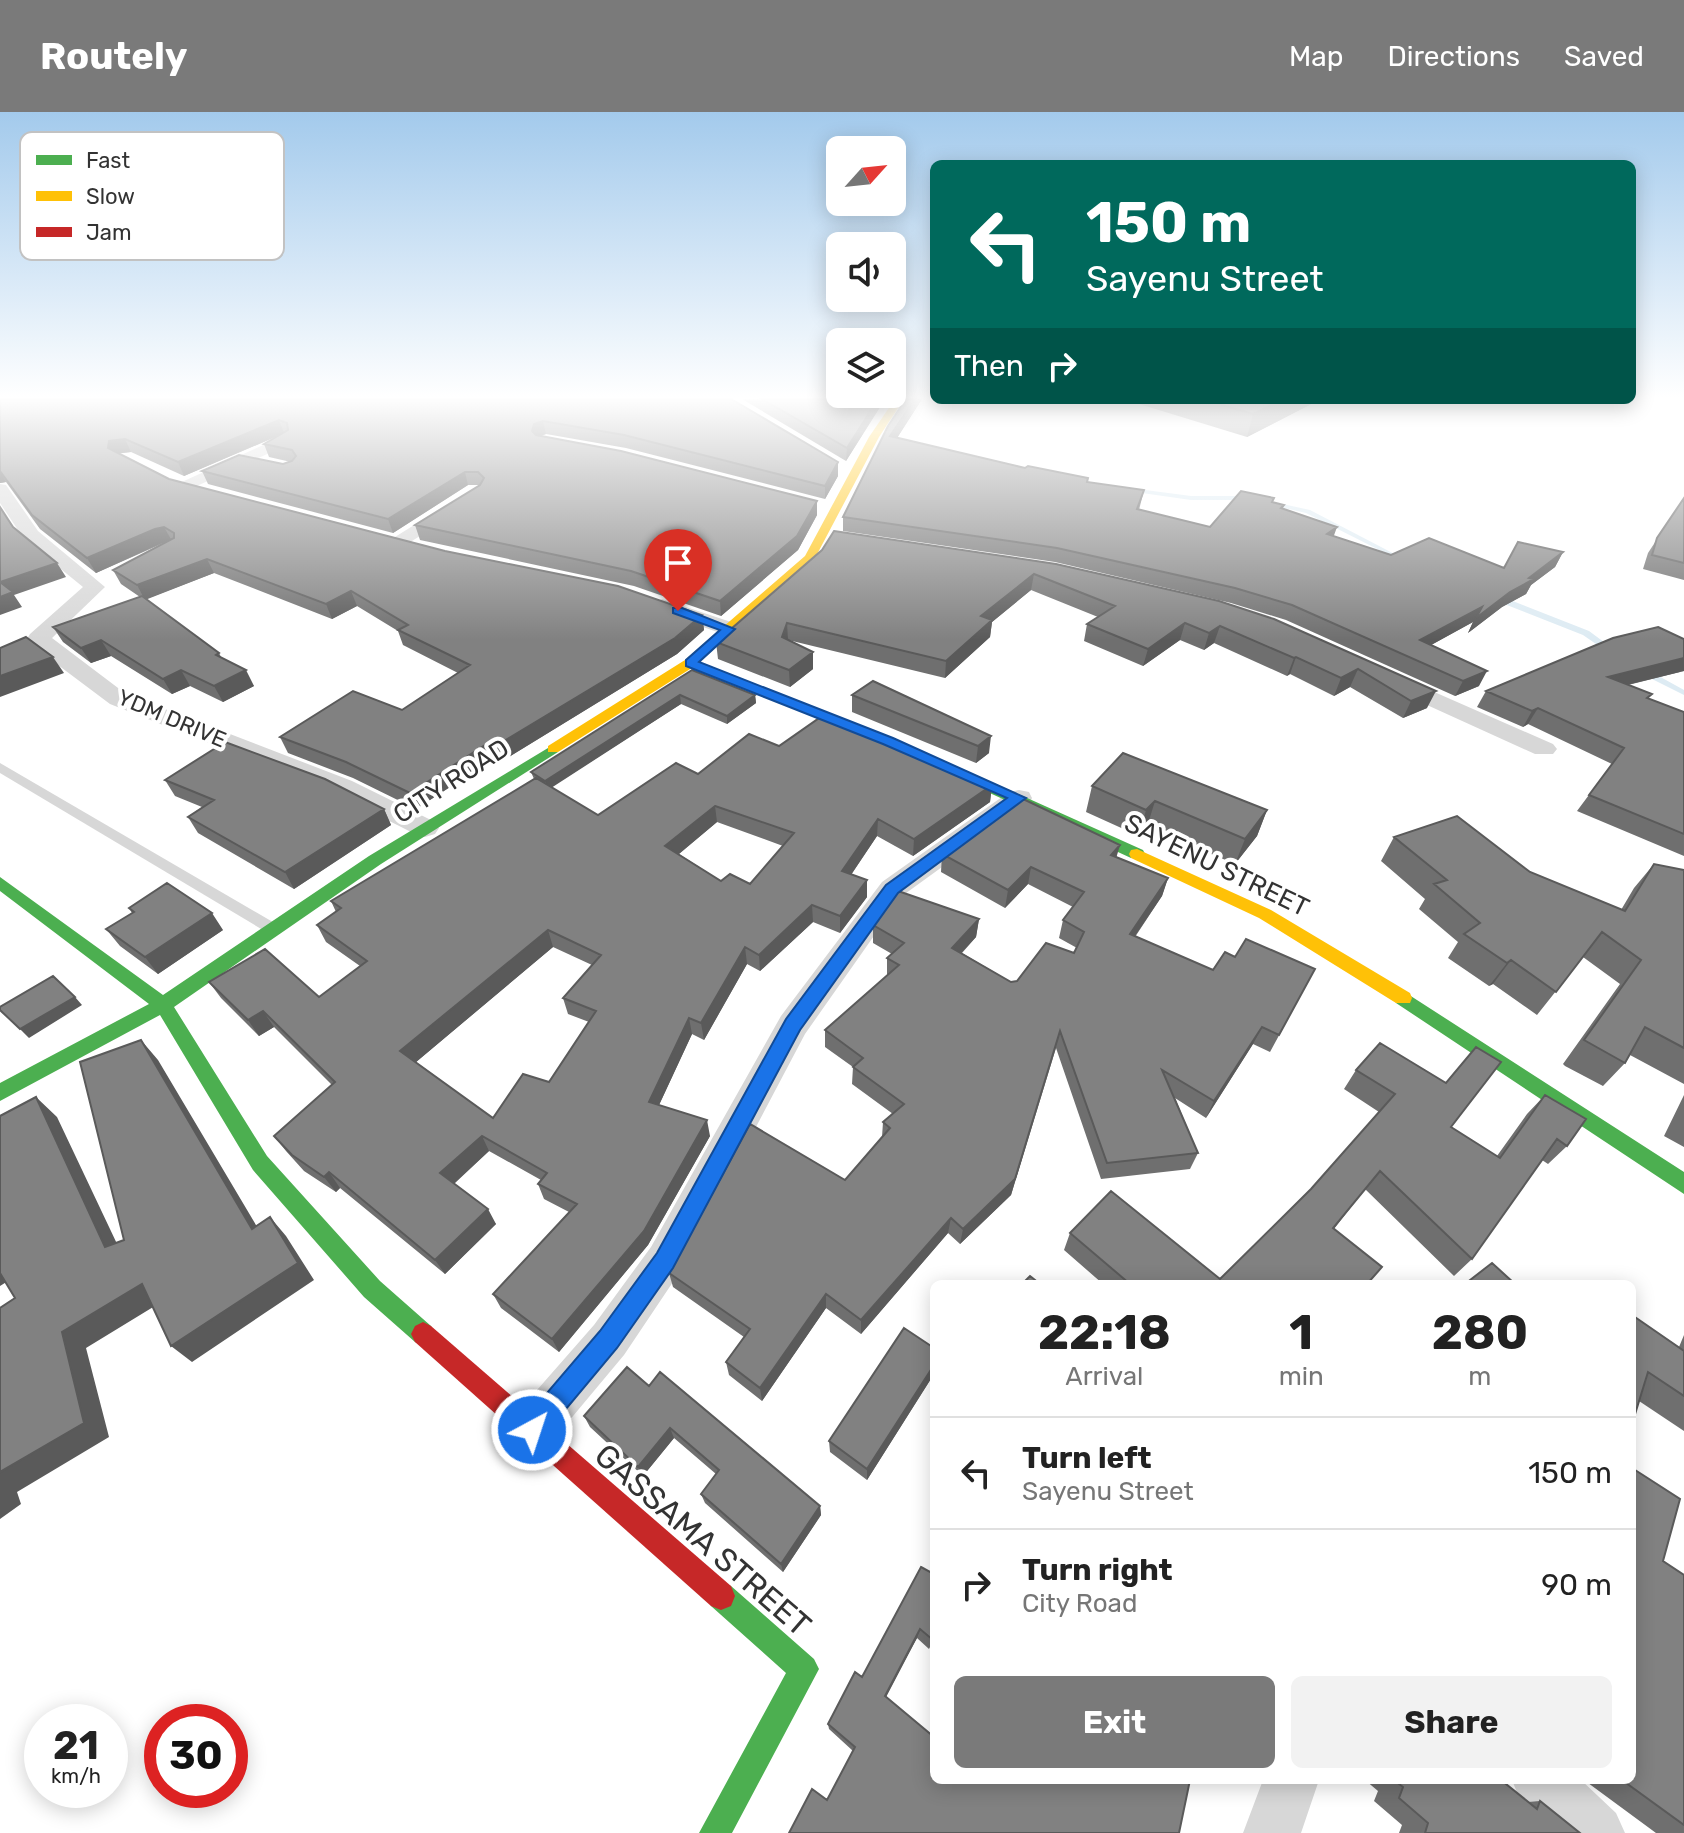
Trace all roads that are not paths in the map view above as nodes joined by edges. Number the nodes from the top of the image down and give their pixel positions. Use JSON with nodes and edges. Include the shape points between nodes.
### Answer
{"nodes":[{"id":1,"x":203,"y":479,"type":"edge"},
{"id":2,"x":842,"y":479,"type":"edge"},
{"id":3,"x":188,"y":487,"type":"edge"},
{"id":4,"x":0,"y":489,"type":"edge"},
{"id":5,"x":463,"y":500,"type":"edge"},
{"id":6,"x":423,"y":550,"type":"edge"},
{"id":7,"x":641,"y":598,"type":"edge"},
{"id":8,"x":729,"y":629,"type":"junction"},
{"id":9,"x":690,"y":663,"type":"junction"},
{"id":10,"x":1376,"y":674,"type":"edge"},
{"id":11,"x":1544,"y":749,"type":"dead end"},
{"id":12,"x":0,"y":767,"type":"edge"},
{"id":13,"x":1019,"y":798,"type":"junction"},
{"id":14,"x":425,"y":828,"type":"junction"},
{"id":15,"x":0,"y":883,"type":"edge"},
{"id":16,"x":273,"y":929,"type":"junction"},
{"id":17,"x":163,"y":1005,"type":"junction"},
{"id":18,"x":0,"y":1093,"type":"edge"},
{"id":19,"x":1684,"y":1184,"type":"edge"},
{"id":20,"x":532,"y":1430,"type":"junction"},
{"id":21,"x":1290,"y":1784,"type":"edge"},
{"id":22,"x":1544,"y":1784,"type":"edge"},
{"id":23,"x":715,"y":1833,"type":"edge"},
{"id":24,"x":1272,"y":1833,"type":"edge"},
{"id":25,"x":1596,"y":1833,"type":"edge"}],
"edges":[{"from":1,"to":3,"type":"street"},
{"from":2,"to":8,"type":"street","name":"CITY ROAD","via":[[828,509],[832,538]]},
{"from":4,"to":14,"type":"street","name":"YDM DRIVE","via":[[31,535],[101,584],[38,639],[118,699],[343,787]]},
{"from":5,"to":6,"type":"street","via":[[390,540]]},
{"from":7,"to":8,"type":"street"},
{"from":8,"to":9,"type":"street","name":"CITY ROAD"},
{"from":9,"to":13,"type":"street","name":"SAYENU STREET"},
{"from":9,"to":14,"type":"street","name":"CITY ROAD"},
{"from":10,"to":11,"type":"street"},
{"from":12,"to":16,"type":"lane"},
{"from":13,"to":19,"type":"street","name":"SAYENU STREET","via":[[1265,914],[1374,978]]},
{"from":13,"to":20,"type":"street","via":[[892,889],[793,1025],[665,1260],[609,1340]]},
{"from":14,"to":16,"type":"street","name":"CITY ROAD"},
{"from":15,"to":17,"type":"street","name":"GASSAMA STREET"},
{"from":16,"to":17,"type":"street","name":"CITY ROAD"},
{"from":17,"to":18,"type":"street","name":"CITY ROAD"},
{"from":17,"to":20,"type":"street","name":"GASSAMA STREET","via":[[260,1163],[372,1289]]},
{"from":20,"to":23,"type":"street","name":"GASSAMA STREET","via":[[804,1669]]},
{"from":21,"to":24,"type":"street"},
{"from":22,"to":25,"type":"street"}]}
